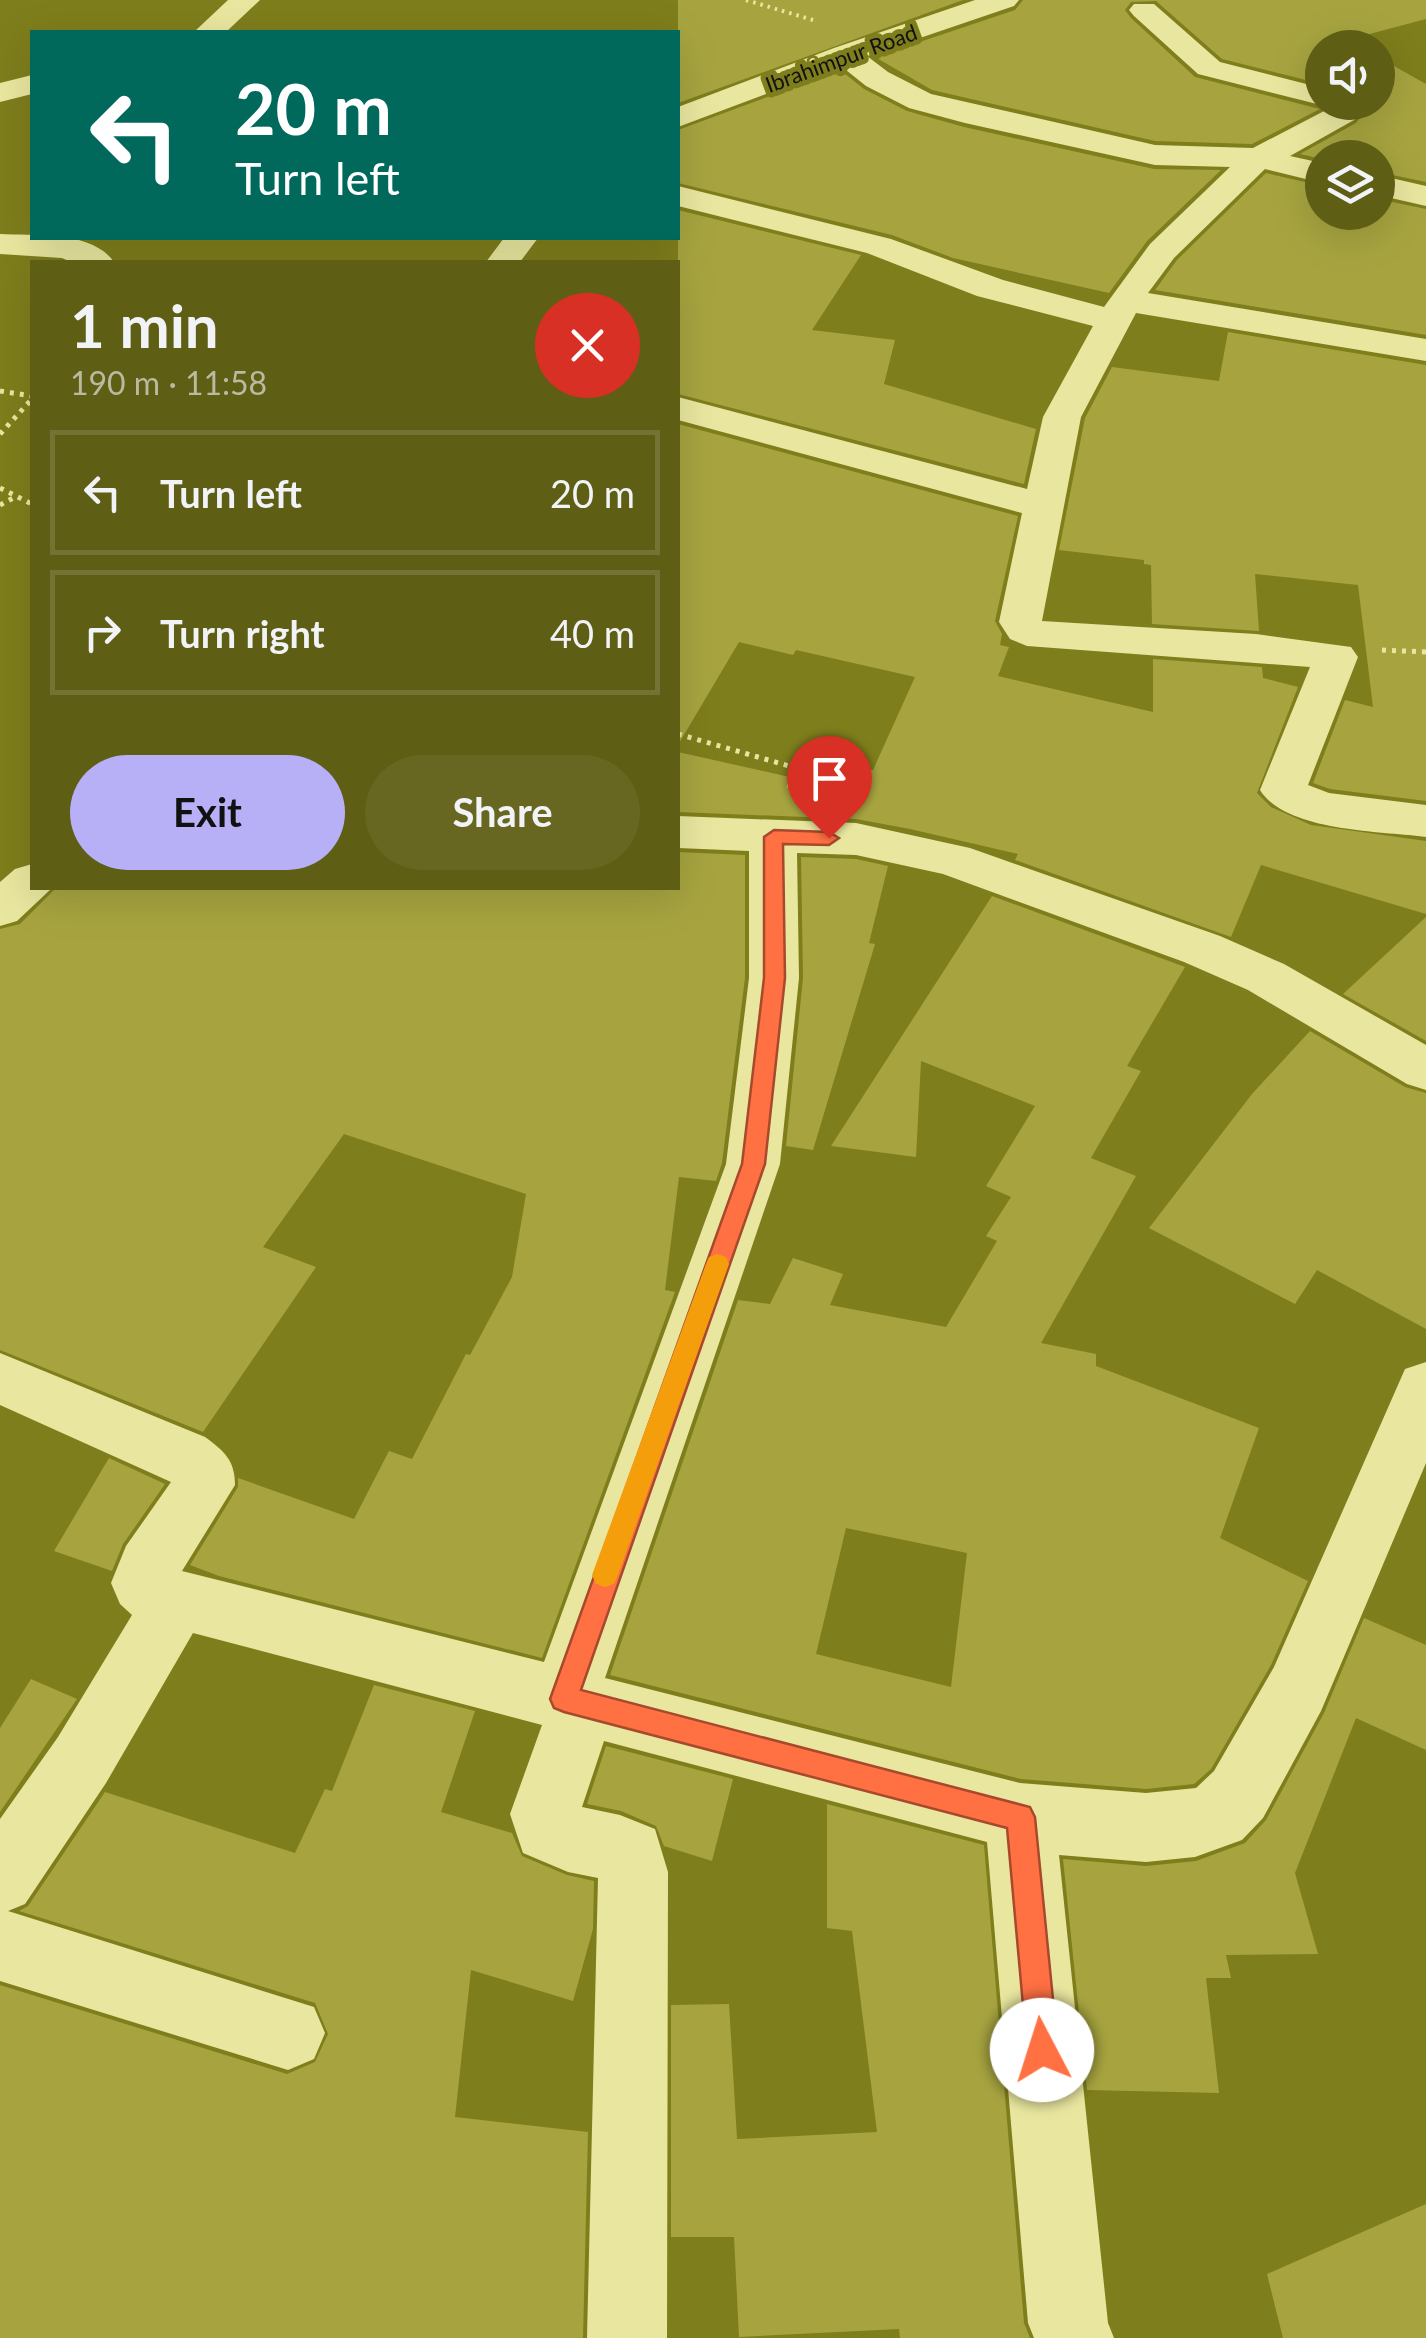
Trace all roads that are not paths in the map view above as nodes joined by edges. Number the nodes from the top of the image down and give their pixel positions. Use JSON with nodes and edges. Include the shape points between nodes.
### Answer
{"nodes":[{"id":1,"x":245,"y":0,"type":"edge"},
{"id":2,"x":1004,"y":0,"type":"edge"},
{"id":3,"x":1144,"y":10,"type":"dead end"},
{"id":4,"x":211,"y":30,"type":"edge"},
{"id":5,"x":846,"y":54,"type":"junction"},
{"id":6,"x":1305,"y":93,"type":"edge"},
{"id":7,"x":680,"y":117,"type":"edge"},
{"id":8,"x":1331,"y":120,"type":"edge"},
{"id":9,"x":1258,"y":158,"type":"junction"},
{"id":10,"x":1305,"y":169,"type":"edge"},
{"id":11,"x":1395,"y":189,"type":"edge"},
{"id":12,"x":680,"y":196,"type":"edge"},
{"id":13,"x":1426,"y":196,"type":"edge"},
{"id":14,"x":0,"y":244,"type":"edge"},
{"id":15,"x":93,"y":260,"type":"edge"},
{"id":16,"x":1119,"y":310,"type":"junction"},
{"id":17,"x":1426,"y":350,"type":"edge"},
{"id":18,"x":680,"y":409,"type":"edge"},
{"id":19,"x":1042,"y":506,"type":"junction"},
{"id":20,"x":1426,"y":821,"type":"edge"},
{"id":21,"x":680,"y":832,"type":"edge"},
{"id":22,"x":774,"y":837,"type":"junction"},
{"id":23,"x":30,"y":883,"type":"edge"},
{"id":24,"x":0,"y":909,"type":"edge"},
{"id":25,"x":1426,"y":1070,"type":"edge"},
{"id":26,"x":0,"y":1378,"type":"edge"},
{"id":27,"x":1426,"y":1387,"type":"edge"},
{"id":28,"x":178,"y":1599,"type":"junction"},
{"id":29,"x":573,"y":1702,"type":"junction"},
{"id":30,"x":1020,"y":1817,"type":"junction"},
{"id":31,"x":0,"y":1879,"type":"edge"},
{"id":32,"x":0,"y":1945,"type":"edge"},
{"id":33,"x":288,"y":2033,"type":"dead end"},
{"id":34,"x":627,"y":2338,"type":"edge"},
{"id":35,"x":1074,"y":2338,"type":"edge"}],
"edges":[{"from":1,"to":4,"type":"street"},
{"from":2,"to":5,"type":"street","name":"Ibrahimpur Road"},
{"from":3,"to":6,"type":"street","via":[[1208,68]]},
{"from":5,"to":7,"type":"street","name":"Ibrahimpur Road"},
{"from":5,"to":9,"type":"street","via":[[920,101],[976,116],[1154,156]]},
{"from":8,"to":9,"type":"street"},
{"from":9,"to":10,"type":"street"},
{"from":9,"to":16,"type":"street","via":[[1162,251]]},
{"from":11,"to":13,"type":"street"},
{"from":12,"to":16,"type":"street","via":[[879,246],[990,288]]},
{"from":14,"to":15,"type":"street","via":[[69,248]]},
{"from":16,"to":17,"type":"street"},
{"from":16,"to":19,"type":"street","via":[[1062,417]]},
{"from":18,"to":19,"type":"street"},
{"from":19,"to":20,"type":"street","via":[[1020,622],[1025,630],[1336,656],[1283,790],[1310,805]]},
{"from":21,"to":22,"type":"street"},
{"from":22,"to":25,"type":"street","via":[[856,839],[953,860],[1266,977]]},
{"from":22,"to":29,"type":"street","via":[[774,978],[753,1164]]},
{"from":23,"to":24,"type":"street"},
{"from":26,"to":28,"type":"street","via":[[204,1471],[204,1486],[143,1583],[154,1594]]},
{"from":27,"to":30,"type":"street","via":[[1342,1590],[1252,1780],[1222,1814],[1181,1828]]},
{"from":28,"to":29,"type":"street"},
{"from":28,"to":31,"type":"street","via":[[82,1760]]},
{"from":29,"to":30,"type":"street"},
{"from":29,"to":34,"type":"street","via":[[545,1814],[548,1828],[561,1838],[617,1846],[630,1854],[634,1872]]},
{"from":30,"to":35,"type":"street"},
{"from":32,"to":33,"type":"street"}]}
